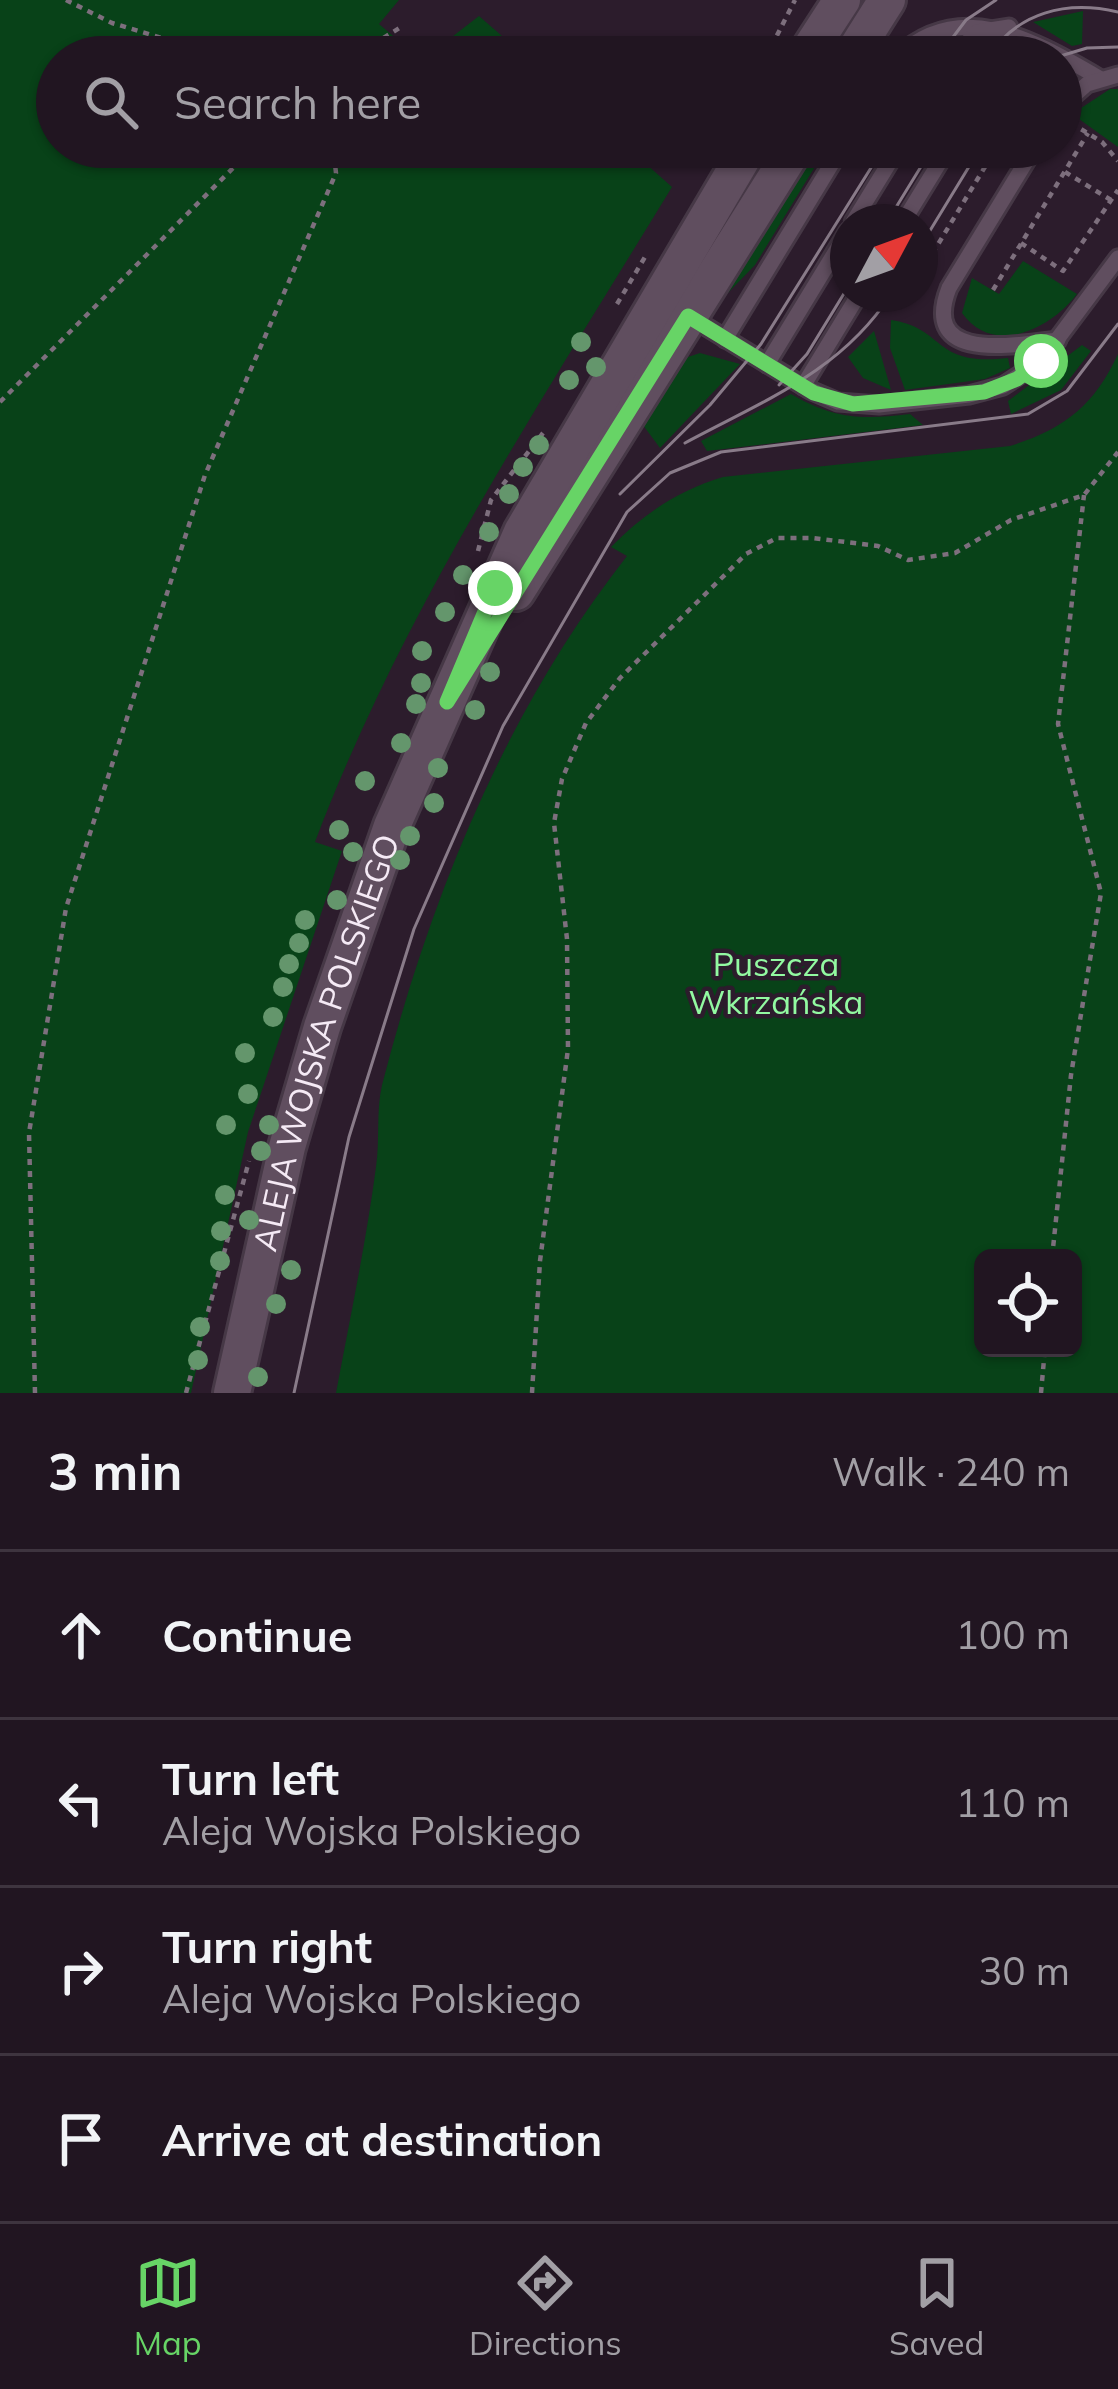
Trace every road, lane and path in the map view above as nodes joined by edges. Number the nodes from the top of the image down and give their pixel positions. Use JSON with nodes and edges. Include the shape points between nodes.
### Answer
{"nodes":[{"id":1,"x":66,"y":0,"type":"edge"},
{"id":2,"x":795,"y":0,"type":"edge"},
{"id":3,"x":842,"y":0,"type":"edge"},
{"id":4,"x":887,"y":0,"type":"edge"},
{"id":5,"x":981,"y":9,"type":"dead end"},
{"id":6,"x":929,"y":16,"type":"dead end"},
{"id":7,"x":401,"y":27,"type":"dead end"},
{"id":8,"x":1024,"y":32,"type":"junction"},
{"id":9,"x":157,"y":36,"type":"edge"},
{"id":10,"x":387,"y":36,"type":"edge"},
{"id":11,"x":777,"y":36,"type":"edge"},
{"id":12,"x":819,"y":36,"type":"edge"},
{"id":13,"x":864,"y":36,"type":"edge"},
{"id":14,"x":913,"y":36,"type":"edge"},
{"id":15,"x":973,"y":36,"type":"edge"},
{"id":16,"x":1030,"y":36,"type":"edge"},
{"id":17,"x":1082,"y":68,"type":"edge"},
{"id":18,"x":1118,"y":75,"type":"edge"},
{"id":19,"x":1099,"y":78,"type":"junction"},
{"id":20,"x":1082,"y":91,"type":"edge"},
{"id":21,"x":1082,"y":129,"type":"edge"},
{"id":22,"x":1088,"y":133,"type":"junction"},
{"id":23,"x":1082,"y":143,"type":"edge"},
{"id":24,"x":1118,"y":161,"type":"edge"},
{"id":25,"x":233,"y":168,"type":"edge"},
{"id":26,"x":335,"y":168,"type":"edge"},
{"id":27,"x":737,"y":168,"type":"edge"},
{"id":28,"x":782,"y":168,"type":"edge"},
{"id":29,"x":829,"y":168,"type":"edge"},
{"id":30,"x":886,"y":168,"type":"edge"},
{"id":31,"x":936,"y":168,"type":"edge"},
{"id":32,"x":984,"y":168,"type":"edge"},
{"id":33,"x":1022,"y":168,"type":"edge"},
{"id":34,"x":1067,"y":168,"type":"edge"},
{"id":35,"x":1065,"y":172,"type":"junction"},
{"id":36,"x":1118,"y":190,"type":"edge"},
{"id":37,"x":1112,"y":200,"type":"junction"},
{"id":38,"x":864,"y":204,"type":"edge"},
{"id":39,"x":914,"y":204,"type":"edge"},
{"id":40,"x":1022,"y":243,"type":"junction"},
{"id":41,"x":938,"y":244,"type":"edge"},
{"id":42,"x":1118,"y":258,"type":"edge"},
{"id":43,"x":830,"y":261,"type":"edge"},
{"id":44,"x":993,"y":290,"type":"dead end"},
{"id":45,"x":848,"y":312,"type":"edge"},
{"id":46,"x":688,"y":316,"type":"junction"},
{"id":47,"x":725,"y":339,"type":"junction"},
{"id":48,"x":1058,"y":340,"type":"junction"},
{"id":49,"x":767,"y":364,"type":"junction"},
{"id":50,"x":803,"y":386,"type":"junction"},
{"id":51,"x":0,"y":402,"type":"edge"},
{"id":52,"x":1118,"y":452,"type":"edge"},
{"id":53,"x":1084,"y":495,"type":"junction"},
{"id":54,"x":447,"y":702,"type":"junction"},
{"id":55,"x":1053,"y":1249,"type":"edge"},
{"id":56,"x":1044,"y":1357,"type":"edge"},
{"id":57,"x":35,"y":1393,"type":"edge"},
{"id":58,"x":232,"y":1393,"type":"edge"},
{"id":59,"x":532,"y":1393,"type":"edge"},
{"id":60,"x":1041,"y":1393,"type":"edge"}],
"edges":[{"from":1,"to":9,"type":"path"},
{"from":2,"to":11,"type":"path"},
{"from":3,"to":12,"type":"main road"},
{"from":4,"to":13,"type":"main road"},
{"from":5,"to":8,"type":"lane"},
{"from":6,"to":14,"type":"lane"},
{"from":7,"to":10,"type":"path"},
{"from":8,"to":15,"type":"lane","via":[[987,28]]},
{"from":8,"to":16,"type":"lane"},
{"from":17,"to":19,"type":"lane"},
{"from":18,"to":19,"type":"lane"},
{"from":19,"to":20,"type":"lane"},
{"from":21,"to":22,"type":"path"},
{"from":22,"to":23,"type":"path"},
{"from":22,"to":24,"type":"path"},
{"from":25,"to":51,"type":"path"},
{"from":26,"to":57,"type":"path","via":[[206,475],[65,908],[29,1133]]},
{"from":27,"to":54,"type":"main road","name":"ALEJA WOJSKA POLSKIEGO","via":[[523,532]]},
{"from":28,"to":46,"type":"main road","name":"ALEJA WOJSKA POLSKIEGO"},
{"from":29,"to":47,"type":"lane"},
{"from":30,"to":38,"type":"lane"},
{"from":31,"to":39,"type":"lane"},
{"from":32,"to":41,"type":"path"},
{"from":33,"to":48,"type":"lane","via":[[949,288],[944,313],[972,346]]},
{"from":34,"to":35,"type":"path"},
{"from":35,"to":37,"type":"path"},
{"from":35,"to":40,"type":"path"},
{"from":36,"to":37,"type":"path"},
{"from":37,"to":40,"type":"path","via":[[1064,271]]},
{"from":40,"to":44,"type":"path"},
{"from":42,"to":48,"type":"lane"},
{"from":43,"to":49,"type":"lane"},
{"from":45,"to":50,"type":"lane"},
{"from":46,"to":47,"type":"lane"},
{"from":46,"to":54,"type":"main road","name":"ALEJA WOJSKA POLSKIEGO"},
{"from":47,"to":49,"type":"lane"},
{"from":48,"to":50,"type":"lane","via":[[1026,374],[984,392],[863,405]]},
{"from":49,"to":50,"type":"lane"},
{"from":52,"to":53,"type":"path"},
{"from":53,"to":55,"type":"path","via":[[1058,724],[1101,893]]},
{"from":53,"to":59,"type":"path","via":[[1011,520],[955,553],[908,560],[878,546],[778,538],[717,580],[586,723],[562,778],[554,823],[568,1048]]},
{"from":54,"to":58,"type":"main road","name":"ALEJA WOJSKA POLSKIEGO","via":[[385,845],[322,1027]]},
{"from":56,"to":60,"type":"path"}]}
